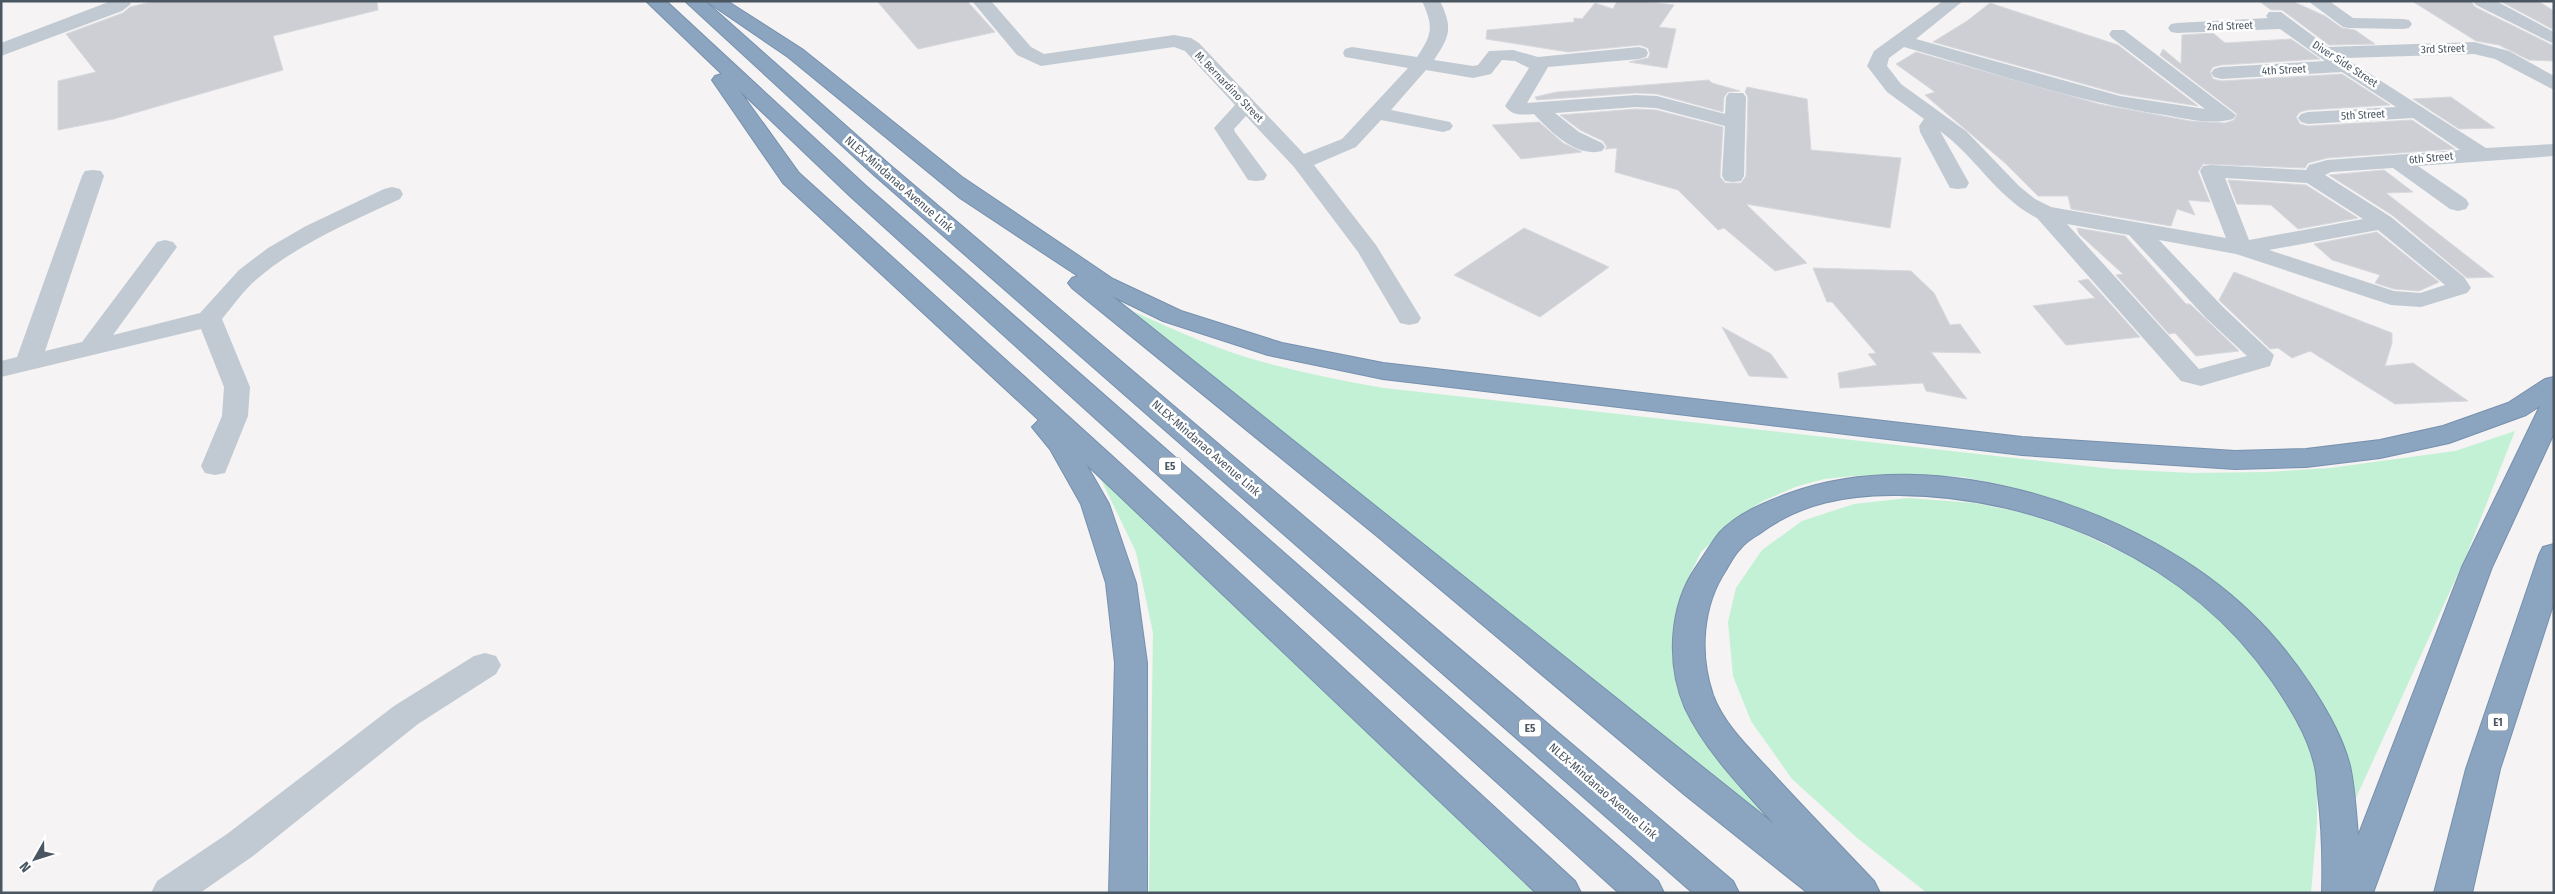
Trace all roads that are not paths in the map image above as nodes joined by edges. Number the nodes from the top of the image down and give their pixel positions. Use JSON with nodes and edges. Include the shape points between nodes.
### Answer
{"nodes":[{"id":1,"x":89,"y":1,"type":"edge"},
{"id":2,"x":120,"y":1,"type":"edge"},
{"id":3,"x":655,"y":1,"type":"edge"},
{"id":4,"x":694,"y":1,"type":"edge"},
{"id":5,"x":715,"y":1,"type":"edge"},
{"id":6,"x":981,"y":1,"type":"edge"},
{"id":7,"x":1431,"y":1,"type":"edge"},
{"id":8,"x":1954,"y":1,"type":"edge"},
{"id":9,"x":2317,"y":1,"type":"edge"},
{"id":10,"x":2482,"y":1,"type":"edge"},
{"id":11,"x":2332,"y":14,"type":"junction"},
{"id":12,"x":2284,"y":23,"type":"junction"},
{"id":13,"x":2403,"y":24,"type":"dead end"},
{"id":14,"x":2177,"y":28,"type":"dead end"},
{"id":15,"x":2118,"y":34,"type":"dead end"},
{"id":16,"x":1,"y":36,"type":"edge"},
{"id":17,"x":694,"y":39,"type":"junction"},
{"id":18,"x":2554,"y":39,"type":"edge"},
{"id":19,"x":1903,"y":41,"type":"junction"},
{"id":20,"x":1,"y":50,"type":"edge"},
{"id":21,"x":1352,"y":53,"type":"dead end"},
{"id":22,"x":1639,"y":53,"type":"dead end"},
{"id":23,"x":2324,"y":53,"type":"junction"},
{"id":24,"x":1535,"y":63,"type":"junction"},
{"id":25,"x":1422,"y":65,"type":"junction"},
{"id":26,"x":2346,"y":66,"type":"junction"},
{"id":27,"x":2222,"y":73,"type":"dead end"},
{"id":28,"x":2554,"y":84,"type":"edge"},
{"id":29,"x":1736,"y":97,"type":"dead end"},
{"id":30,"x":1246,"y":105,"type":"junction"},
{"id":31,"x":1540,"y":109,"type":"junction"},
{"id":32,"x":2417,"y":112,"type":"junction"},
{"id":33,"x":1376,"y":113,"type":"junction"},
{"id":34,"x":2308,"y":118,"type":"dead end"},
{"id":35,"x":1935,"y":120,"type":"junction"},
{"id":36,"x":1735,"y":124,"type":"junction"},
{"id":37,"x":1443,"y":126,"type":"dead end"},
{"id":38,"x":1595,"y":147,"type":"dead end"},
{"id":39,"x":2554,"y":150,"type":"edge"},
{"id":40,"x":2480,"y":154,"type":"junction"},
{"id":41,"x":2396,"y":161,"type":"junction"},
{"id":42,"x":1301,"y":163,"type":"junction"},
{"id":43,"x":1256,"y":175,"type":"dead end"},
{"id":44,"x":93,"y":176,"type":"dead end"},
{"id":45,"x":1733,"y":176,"type":"dead end"},
{"id":46,"x":2312,"y":177,"type":"junction"},
{"id":47,"x":955,"y":182,"type":"junction"},
{"id":48,"x":1958,"y":183,"type":"dead end"},
{"id":49,"x":392,"y":194,"type":"dead end"},
{"id":50,"x":2458,"y":204,"type":"dead end"},
{"id":51,"x":2044,"y":213,"type":"junction"},
{"id":52,"x":2383,"y":222,"type":"junction"},
{"id":53,"x":2137,"y":230,"type":"junction"},
{"id":54,"x":165,"y":247,"type":"dead end"},
{"id":55,"x":2241,"y":248,"type":"junction"},
{"id":56,"x":209,"y":318,"type":"junction"},
{"id":57,"x":1409,"y":318,"type":"dead end"},
{"id":58,"x":91,"y":348,"type":"junction"},
{"id":59,"x":983,"y":354,"type":"junction"},
{"id":60,"x":28,"y":363,"type":"junction"},
{"id":61,"x":1,"y":369,"type":"edge"},
{"id":62,"x":2554,"y":385,"type":"edge"},
{"id":63,"x":2554,"y":404,"type":"edge"},
{"id":64,"x":214,"y":466,"type":"dead end"},
{"id":65,"x":2554,"y":555,"type":"edge"},
{"id":66,"x":485,"y":665,"type":"dead end"},
{"id":67,"x":170,"y":893,"type":"edge"},
{"id":68,"x":1128,"y":893,"type":"edge"},
{"id":69,"x":1562,"y":893,"type":"edge"},
{"id":70,"x":1646,"y":893,"type":"edge"},
{"id":71,"x":1720,"y":893,"type":"edge"},
{"id":72,"x":1836,"y":893,"type":"edge"},
{"id":73,"x":1861,"y":893,"type":"edge"},
{"id":74,"x":2341,"y":893,"type":"edge"},
{"id":75,"x":2354,"y":893,"type":"edge"},
{"id":76,"x":2453,"y":893,"type":"edge"}],
"edges":[{"from":1,"to":16,"type":"street"},
{"from":2,"to":20,"type":"street","via":[[122,4],[116,7]]},
{"from":3,"to":17,"type":"highway","number":"E5"},
{"from":4,"to":71,"type":"highway","name":"NLEX-Mindanao Avenue Link","number":"E5","via":[[882,170]]},
{"from":5,"to":47,"type":"highway","via":[[795,52]]},
{"from":6,"to":30,"type":"street","name":"M. Bernardino Street","via":[[1024,51],[1041,60],[1184,42]]},
{"from":7,"to":25,"type":"street","via":[[1439,18],[1439,38]]},
{"from":8,"to":19,"type":"street"},
{"from":9,"to":11,"type":"street"},
{"from":10,"to":18,"type":"street"},
{"from":11,"to":12,"type":"street","via":[[2275,16]]},
{"from":11,"to":13,"type":"street","via":[[2358,25]]},
{"from":12,"to":14,"type":"street","name":"2nd Street"},
{"from":12,"to":23,"type":"street","name":"Diver Side Street"},
{"from":15,"to":19,"type":"street","via":[[2226,115],[2202,115],[2118,102]]},
{"from":17,"to":59,"type":"highway","via":[[791,178]]},
{"from":17,"to":70,"type":"highway","number":"E5","via":[[858,191]]},
{"from":19,"to":35,"type":"street","via":[[1880,55],[1878,66],[1894,88]]},
{"from":21,"to":25,"type":"street"},
{"from":22,"to":24,"type":"street"},
{"from":23,"to":26,"type":"street","name":"Diver Side Street"},
{"from":23,"to":28,"type":"street","name":"3rd Street","via":[[2474,48],[2502,55]]},
{"from":24,"to":25,"type":"street","via":[[1502,54],[1496,55],[1489,67],[1480,72]]},
{"from":24,"to":31,"type":"street","via":[[1539,67],[1515,106],[1527,110]]},
{"from":25,"to":33,"type":"street"},
{"from":26,"to":27,"type":"street","name":"4th Street"},
{"from":26,"to":32,"type":"street","name":"Diver Side Street"},
{"from":29,"to":36,"type":"street"},
{"from":30,"to":42,"type":"street","name":"M. Bernardino Street"},
{"from":30,"to":43,"type":"street","via":[[1224,128]]},
{"from":31,"to":36,"type":"street","via":[[1656,102]]},
{"from":31,"to":38,"type":"street","via":[[1568,135]]},
{"from":32,"to":34,"type":"street","name":"5th Street"},
{"from":32,"to":40,"type":"street","name":"Diver Side Street"},
{"from":33,"to":37,"type":"street"},
{"from":33,"to":42,"type":"street","via":[[1349,143]]},
{"from":35,"to":48,"type":"street","via":[[1929,126],[1930,132]]},
{"from":35,"to":51,"type":"street","via":[[1959,135],[2011,192]]},
{"from":36,"to":45,"type":"street"},
{"from":39,"to":40,"type":"street","name":"6th Street"},
{"from":40,"to":41,"type":"street","name":"6th Street"},
{"from":41,"to":46,"type":"street","name":"6th Street","via":[[2328,166],[2317,170]]},
{"from":41,"to":50,"type":"street"},
{"from":42,"to":57,"type":"street","name":"M. Bernardino Street","via":[[1368,250]]},
{"from":44,"to":60,"type":"street"},
{"from":46,"to":52,"type":"street"},
{"from":46,"to":55,"type":"street","via":[[2211,171]]},
{"from":47,"to":62,"type":"highway","via":[[1105,284],[1172,316],[1277,350],[1384,371],[2022,446],[2235,460],[2306,458],[2380,449],[2449,434],[2517,409]]},
{"from":47,"to":72,"type":"highway","via":[[1387,529],[1698,786]]},
{"from":49,"to":56,"type":"street","via":[[314,230],[276,253],[247,276]]},
{"from":51,"to":53,"type":"street"},
{"from":51,"to":53,"type":"street","via":[[2190,375],[2201,378],[2262,360]]},
{"from":52,"to":55,"type":"street"},
{"from":52,"to":55,"type":"street","via":[[2456,282],[2458,288],[2421,300],[2391,298]]},
{"from":53,"to":55,"type":"street"},
{"from":54,"to":58,"type":"street"},
{"from":56,"to":58,"type":"street"},
{"from":56,"to":64,"type":"street","via":[[237,387],[235,416]]},
{"from":58,"to":60,"type":"street"},
{"from":59,"to":68,"type":"highway","via":[[1061,444],[1094,504],[1121,583],[1131,663]]},
{"from":59,"to":69,"type":"highway"},
{"from":60,"to":61,"type":"street"},
{"from":63,"to":75,"type":"highway","via":[[2477,567]]},
{"from":65,"to":76,"type":"highway","number":"E1","via":[[2483,769]]},
{"from":66,"to":67,"type":"street","via":[[406,715],[240,845]]},
{"from":73,"to":74,"type":"highway","via":[[1721,740],[1697,696],[1688,649],[1695,598],[1712,559],[1750,523],[1804,497],[1860,485],[1904,483],[2003,496],[2082,520],[2128,542],[2199,586],[2254,633],[2296,688],[2332,761],[2340,830]]}]}
